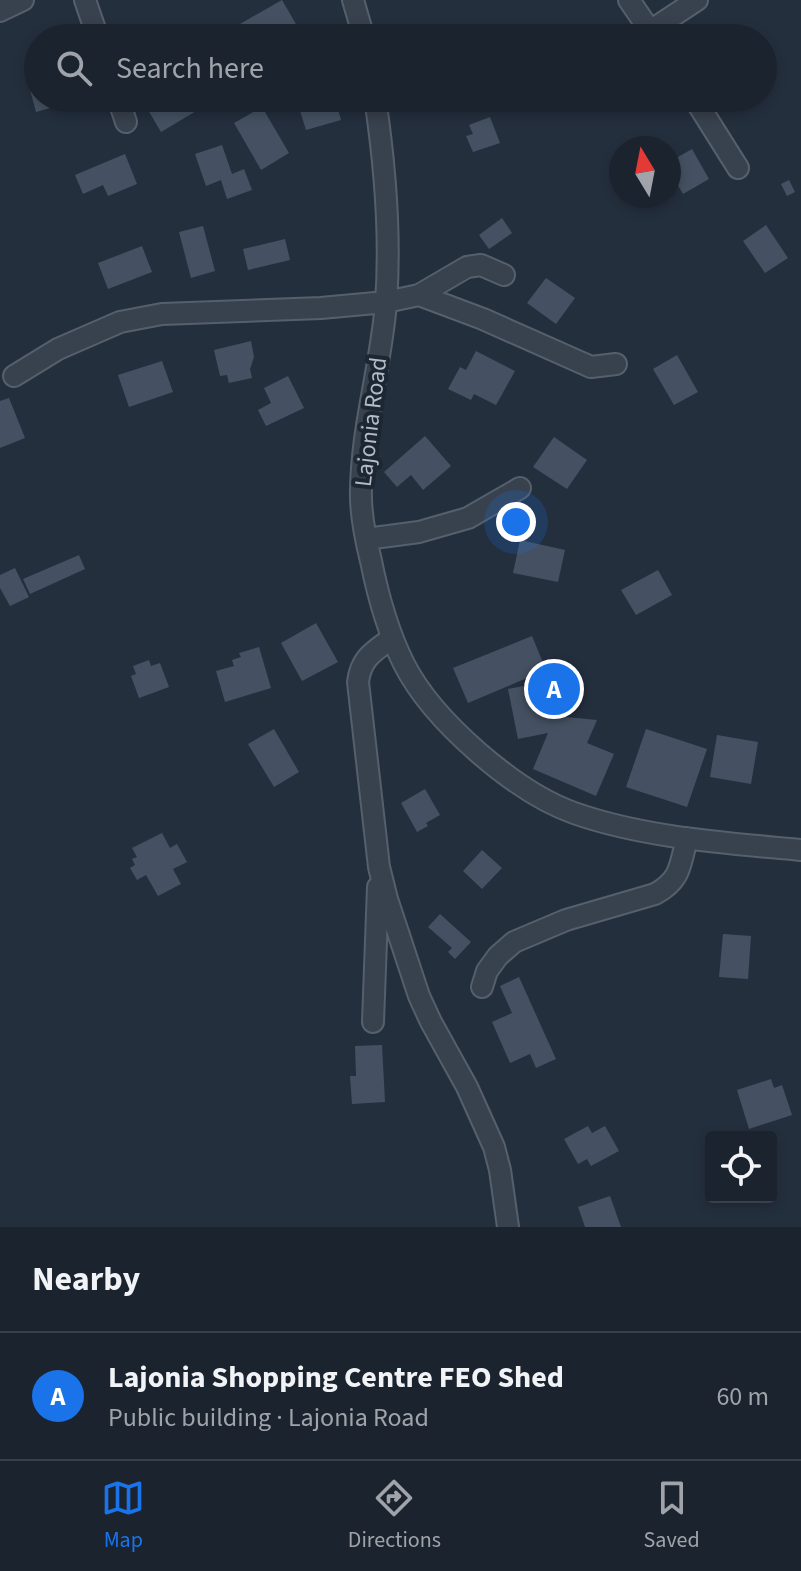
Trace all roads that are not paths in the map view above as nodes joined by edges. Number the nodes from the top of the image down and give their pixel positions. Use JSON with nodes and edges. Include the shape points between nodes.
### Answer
{"nodes":[{"id":1,"x":23,"y":0,"type":"edge"},
{"id":2,"x":85,"y":0,"type":"edge"},
{"id":3,"x":353,"y":0,"type":"edge"},
{"id":4,"x":629,"y":0,"type":"edge"},
{"id":5,"x":697,"y":0,"type":"edge"},
{"id":6,"x":0,"y":11,"type":"edge"},
{"id":7,"x":93,"y":24,"type":"edge"},
{"id":8,"x":360,"y":24,"type":"edge"},
{"id":9,"x":645,"y":24,"type":"edge"},
{"id":10,"x":667,"y":24,"type":"edge"},
{"id":11,"x":123,"y":112,"type":"edge"},
{"id":12,"x":377,"y":112,"type":"edge"},
{"id":13,"x":703,"y":112,"type":"edge"},
{"id":14,"x":126,"y":122,"type":"dead end"},
{"id":15,"x":738,"y":168,"type":"dead end"},
{"id":16,"x":504,"y":275,"type":"dead end"},
{"id":17,"x":419,"y":295,"type":"junction"},
{"id":18,"x":386,"y":302,"type":"junction"},
{"id":19,"x":616,"y":364,"type":"dead end"},
{"id":20,"x":14,"y":376,"type":"dead end"},
{"id":21,"x":520,"y":488,"type":"dead end"},
{"id":22,"x":366,"y":539,"type":"junction"},
{"id":23,"x":392,"y":638,"type":"junction"},
{"id":24,"x":687,"y":838,"type":"junction"},
{"id":25,"x":801,"y":850,"type":"edge"},
{"id":26,"x":379,"y":867,"type":"junction"},
{"id":27,"x":482,"y":987,"type":"dead end"},
{"id":28,"x":373,"y":1022,"type":"dead end"},
{"id":29,"x":508,"y":1227,"type":"edge"}],
"edges":[{"from":1,"to":6,"type":"street"},
{"from":2,"to":7,"type":"street"},
{"from":3,"to":8,"type":"street"},
{"from":4,"to":9,"type":"street"},
{"from":5,"to":10,"type":"street"},
{"from":11,"to":14,"type":"street"},
{"from":12,"to":18,"type":"street","name":"Lajonia Road","via":[[385,183]]},
{"from":13,"to":15,"type":"street"},
{"from":16,"to":17,"type":"street","via":[[481,265],[467,267]]},
{"from":17,"to":18,"type":"street"},
{"from":17,"to":19,"type":"street","via":[[591,367]]},
{"from":18,"to":20,"type":"street","via":[[148,316],[120,322],[58,349]]},
{"from":18,"to":22,"type":"street","name":"Lajonia Road","via":[[362,464]]},
{"from":21,"to":22,"type":"street","via":[[468,518]]},
{"from":22,"to":23,"type":"street","name":"Lajonia Road"},
{"from":23,"to":24,"type":"street","name":"Lajonia Road","via":[[405,668],[451,727],[526,789],[613,826]]},
{"from":23,"to":26,"type":"street","via":[[366,658],[358,682]]},
{"from":24,"to":25,"type":"street","name":"Lajonia Road"},
{"from":24,"to":27,"type":"street","via":[[676,877],[666,888],[514,942],[487,971]]},
{"from":26,"to":28,"type":"street"},
{"from":26,"to":29,"type":"street","via":[[419,996],[494,1147]]}]}
